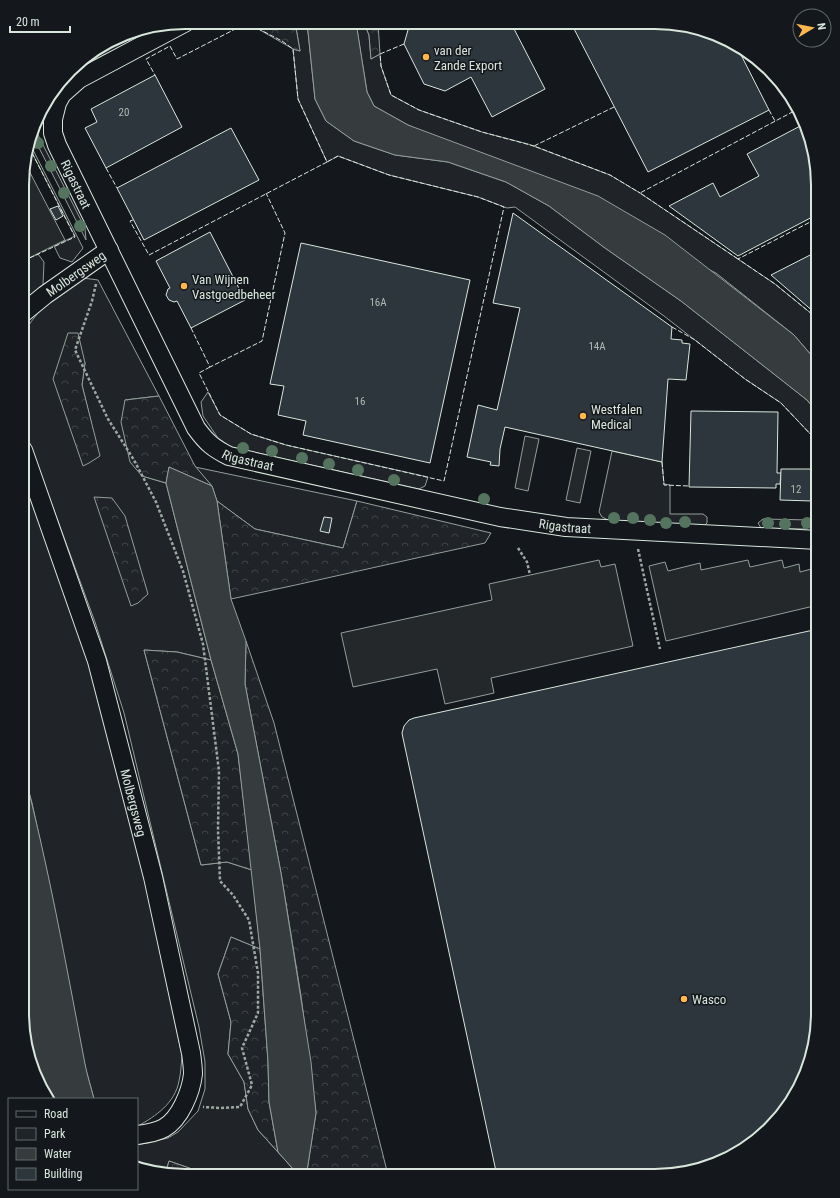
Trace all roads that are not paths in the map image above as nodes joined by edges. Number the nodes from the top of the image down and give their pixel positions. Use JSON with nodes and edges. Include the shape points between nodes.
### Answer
{"nodes":[{"id":1,"x":172,"y":29,"type":"edge"},
{"id":2,"x":105,"y":253,"type":"junction"},
{"id":3,"x":29,"y":308,"type":"edge"},
{"id":4,"x":29,"y":467,"type":"edge"},
{"id":5,"x":811,"y":540,"type":"edge"},
{"id":6,"x":138,"y":1135,"type":"edge"}],
"edges":[{"from":1,"to":2,"type":"street","name":"Rigastraat","via":[[79,79],[62,94],[57,103],[53,133]]},
{"from":2,"to":3,"type":"street","name":"Molbergsweg"},
{"from":2,"to":5,"type":"street","name":"Rigastraat","via":[[196,428],[207,442],[229,456],[500,517],[566,527]]},
{"from":4,"to":6,"type":"street","name":"Molbergsweg","via":[[97,660],[153,877],[191,1053],[193,1073],[190,1089],[172,1122],[163,1129]]}]}
